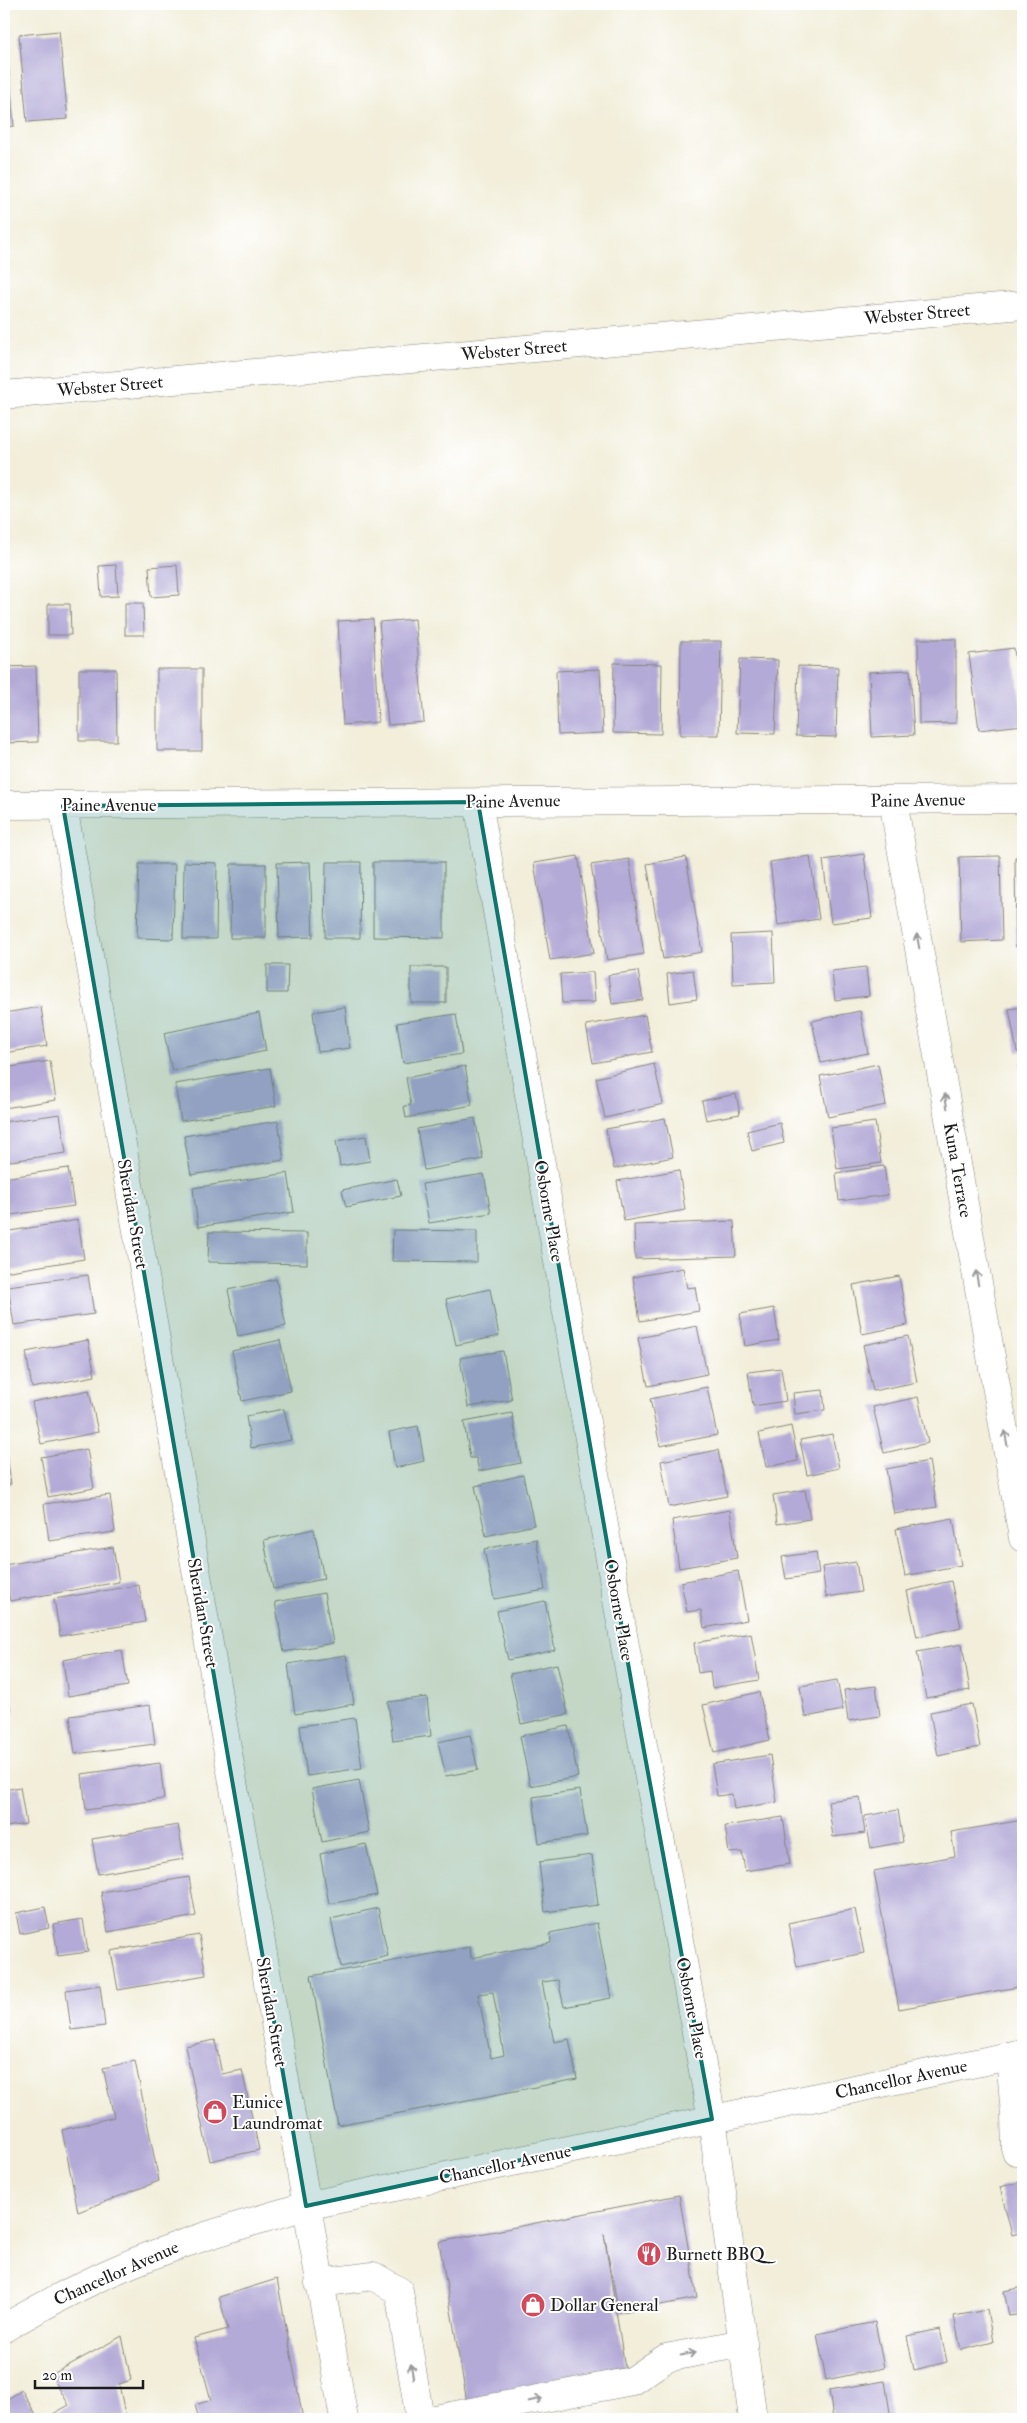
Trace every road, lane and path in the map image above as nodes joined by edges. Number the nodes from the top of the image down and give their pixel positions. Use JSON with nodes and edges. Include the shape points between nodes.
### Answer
{"nodes":[{"id":1,"x":1023,"y":305,"type":"edge"},
{"id":2,"x":4,"y":396,"type":"edge"},
{"id":3,"x":1023,"y":799,"type":"edge"},
{"id":4,"x":893,"y":801,"type":"junction"},
{"id":5,"x":478,"y":802,"type":"junction"},
{"id":6,"x":4,"y":805,"type":"edge"},
{"id":7,"x":63,"y":806,"type":"junction"},
{"id":8,"x":1023,"y":1538,"type":"edge"},
{"id":9,"x":1017,"y":2055,"type":"edge"},
{"id":10,"x":1019,"y":2116,"type":"edge"},
{"id":11,"x":712,"y":2119,"type":"junction"},
{"id":12,"x":1023,"y":2152,"type":"edge"},
{"id":13,"x":306,"y":2206,"type":"junction"},
{"id":14,"x":319,"y":2283,"type":"junction"},
{"id":15,"x":4,"y":2328,"type":"edge"},
{"id":16,"x":742,"y":2343,"type":"junction"},
{"id":17,"x":344,"y":2419,"type":"edge"},
{"id":18,"x":420,"y":2419,"type":"edge"},
{"id":19,"x":436,"y":2419,"type":"edge"},
{"id":20,"x":753,"y":2419,"type":"edge"}],
"edges":[{"from":1,"to":2,"type":"street","name":"Webster Street"},
{"from":3,"to":4,"type":"street","name":"Paine Avenue"},
{"from":4,"to":5,"type":"street","name":"Paine Avenue"},
{"from":8,"to":4,"type":"street","name":"Kuna Terrace","one_way":true},
{"from":5,"to":7,"type":"street","name":"Paine Avenue"},
{"from":5,"to":11,"type":"street","name":"Osborne Place","via":[[628,1667]]},
{"from":6,"to":7,"type":"street","name":"Paine Avenue"},
{"from":7,"to":13,"type":"street","name":"Sheridan Street"},
{"from":9,"to":10,"type":"street"},
{"from":9,"to":11,"type":"street","name":"Chancellor Avenue"},
{"from":10,"to":12,"type":"street","via":[[1016,2151]]},
{"from":11,"to":13,"type":"street","name":"Chancellor Avenue"},
{"from":11,"to":16,"type":"street","name":"Osborne Place"},
{"from":13,"to":14,"type":"street","name":"Sheridan Street"},
{"from":13,"to":15,"type":"street","name":"Chancellor Avenue","via":[[159,2252],[103,2276]]},
{"from":14,"to":17,"type":"street","name":"Sheridan Street"},
{"from":18,"to":14,"type":"street","one_way":true,"via":[[399,2291],[373,2276]]},
{"from":19,"to":16,"type":"street","one_way":true,"via":[[632,2381],[666,2358]]},
{"from":16,"to":20,"type":"street","name":"Osborne Place"}]}
